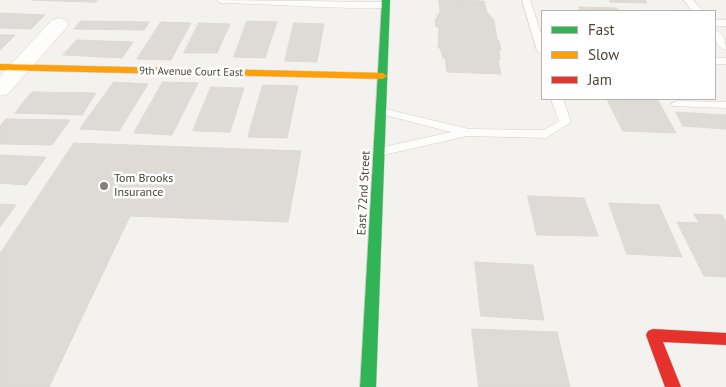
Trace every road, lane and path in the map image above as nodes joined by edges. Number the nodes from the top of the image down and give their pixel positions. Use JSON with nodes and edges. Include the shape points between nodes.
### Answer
{"nodes":[{"id":1,"x":221,"y":0,"type":"edge"},
{"id":2,"x":526,"y":0,"type":"edge"},
{"id":3,"x":688,"y":0,"type":"edge"},
{"id":4,"x":323,"y":1,"type":"edge"},
{"id":5,"x":386,"y":3,"type":"edge"},
{"id":6,"x":696,"y":10,"type":"edge"},
{"id":7,"x":59,"y":24,"type":"dead end"},
{"id":8,"x":716,"y":34,"type":"edge"},
{"id":9,"x":726,"y":47,"type":"edge"},
{"id":10,"x":541,"y":48,"type":"edge"},
{"id":11,"x":10,"y":67,"type":"edge"},
{"id":12,"x":383,"y":76,"type":"junction"},
{"id":13,"x":0,"y":89,"type":"edge"},
{"id":14,"x":558,"y":100,"type":"edge"},
{"id":15,"x":677,"y":104,"type":"dead end"},
{"id":16,"x":726,"y":105,"type":"edge"},
{"id":17,"x":381,"y":111,"type":"junction"},
{"id":18,"x":469,"y":133,"type":"junction"},
{"id":19,"x":379,"y":152,"type":"junction"},
{"id":20,"x":726,"y":339,"type":"edge"},
{"id":21,"x":368,"y":387,"type":"edge"},
{"id":22,"x":673,"y":387,"type":"edge"}],
"edges":[{"from":1,"to":4,"type":"lane"},
{"from":2,"to":10,"type":"lane"},
{"from":3,"to":6,"type":"lane"},
{"from":4,"to":5,"type":"lane","via":[[353,6]]},
{"from":5,"to":12,"type":"main road","name":"East 72nd Street"},
{"from":7,"to":11,"type":"street"},
{"from":8,"to":9,"type":"lane"},
{"from":11,"to":12,"type":"main road","name":"9th Avenue Court East"},
{"from":11,"to":13,"type":"street"},
{"from":12,"to":17,"type":"main road","name":"East 72nd Street"},
{"from":14,"to":18,"type":"lane","via":[[565,122],[546,134]]},
{"from":15,"to":16,"type":"lane"},
{"from":17,"to":18,"type":"lane"},
{"from":17,"to":19,"type":"main road","name":"East 72nd Street"},
{"from":18,"to":19,"type":"lane"},
{"from":19,"to":21,"type":"main road","name":"East 72nd Street"},
{"from":20,"to":22,"type":"main road","via":[[653,335]]}]}
